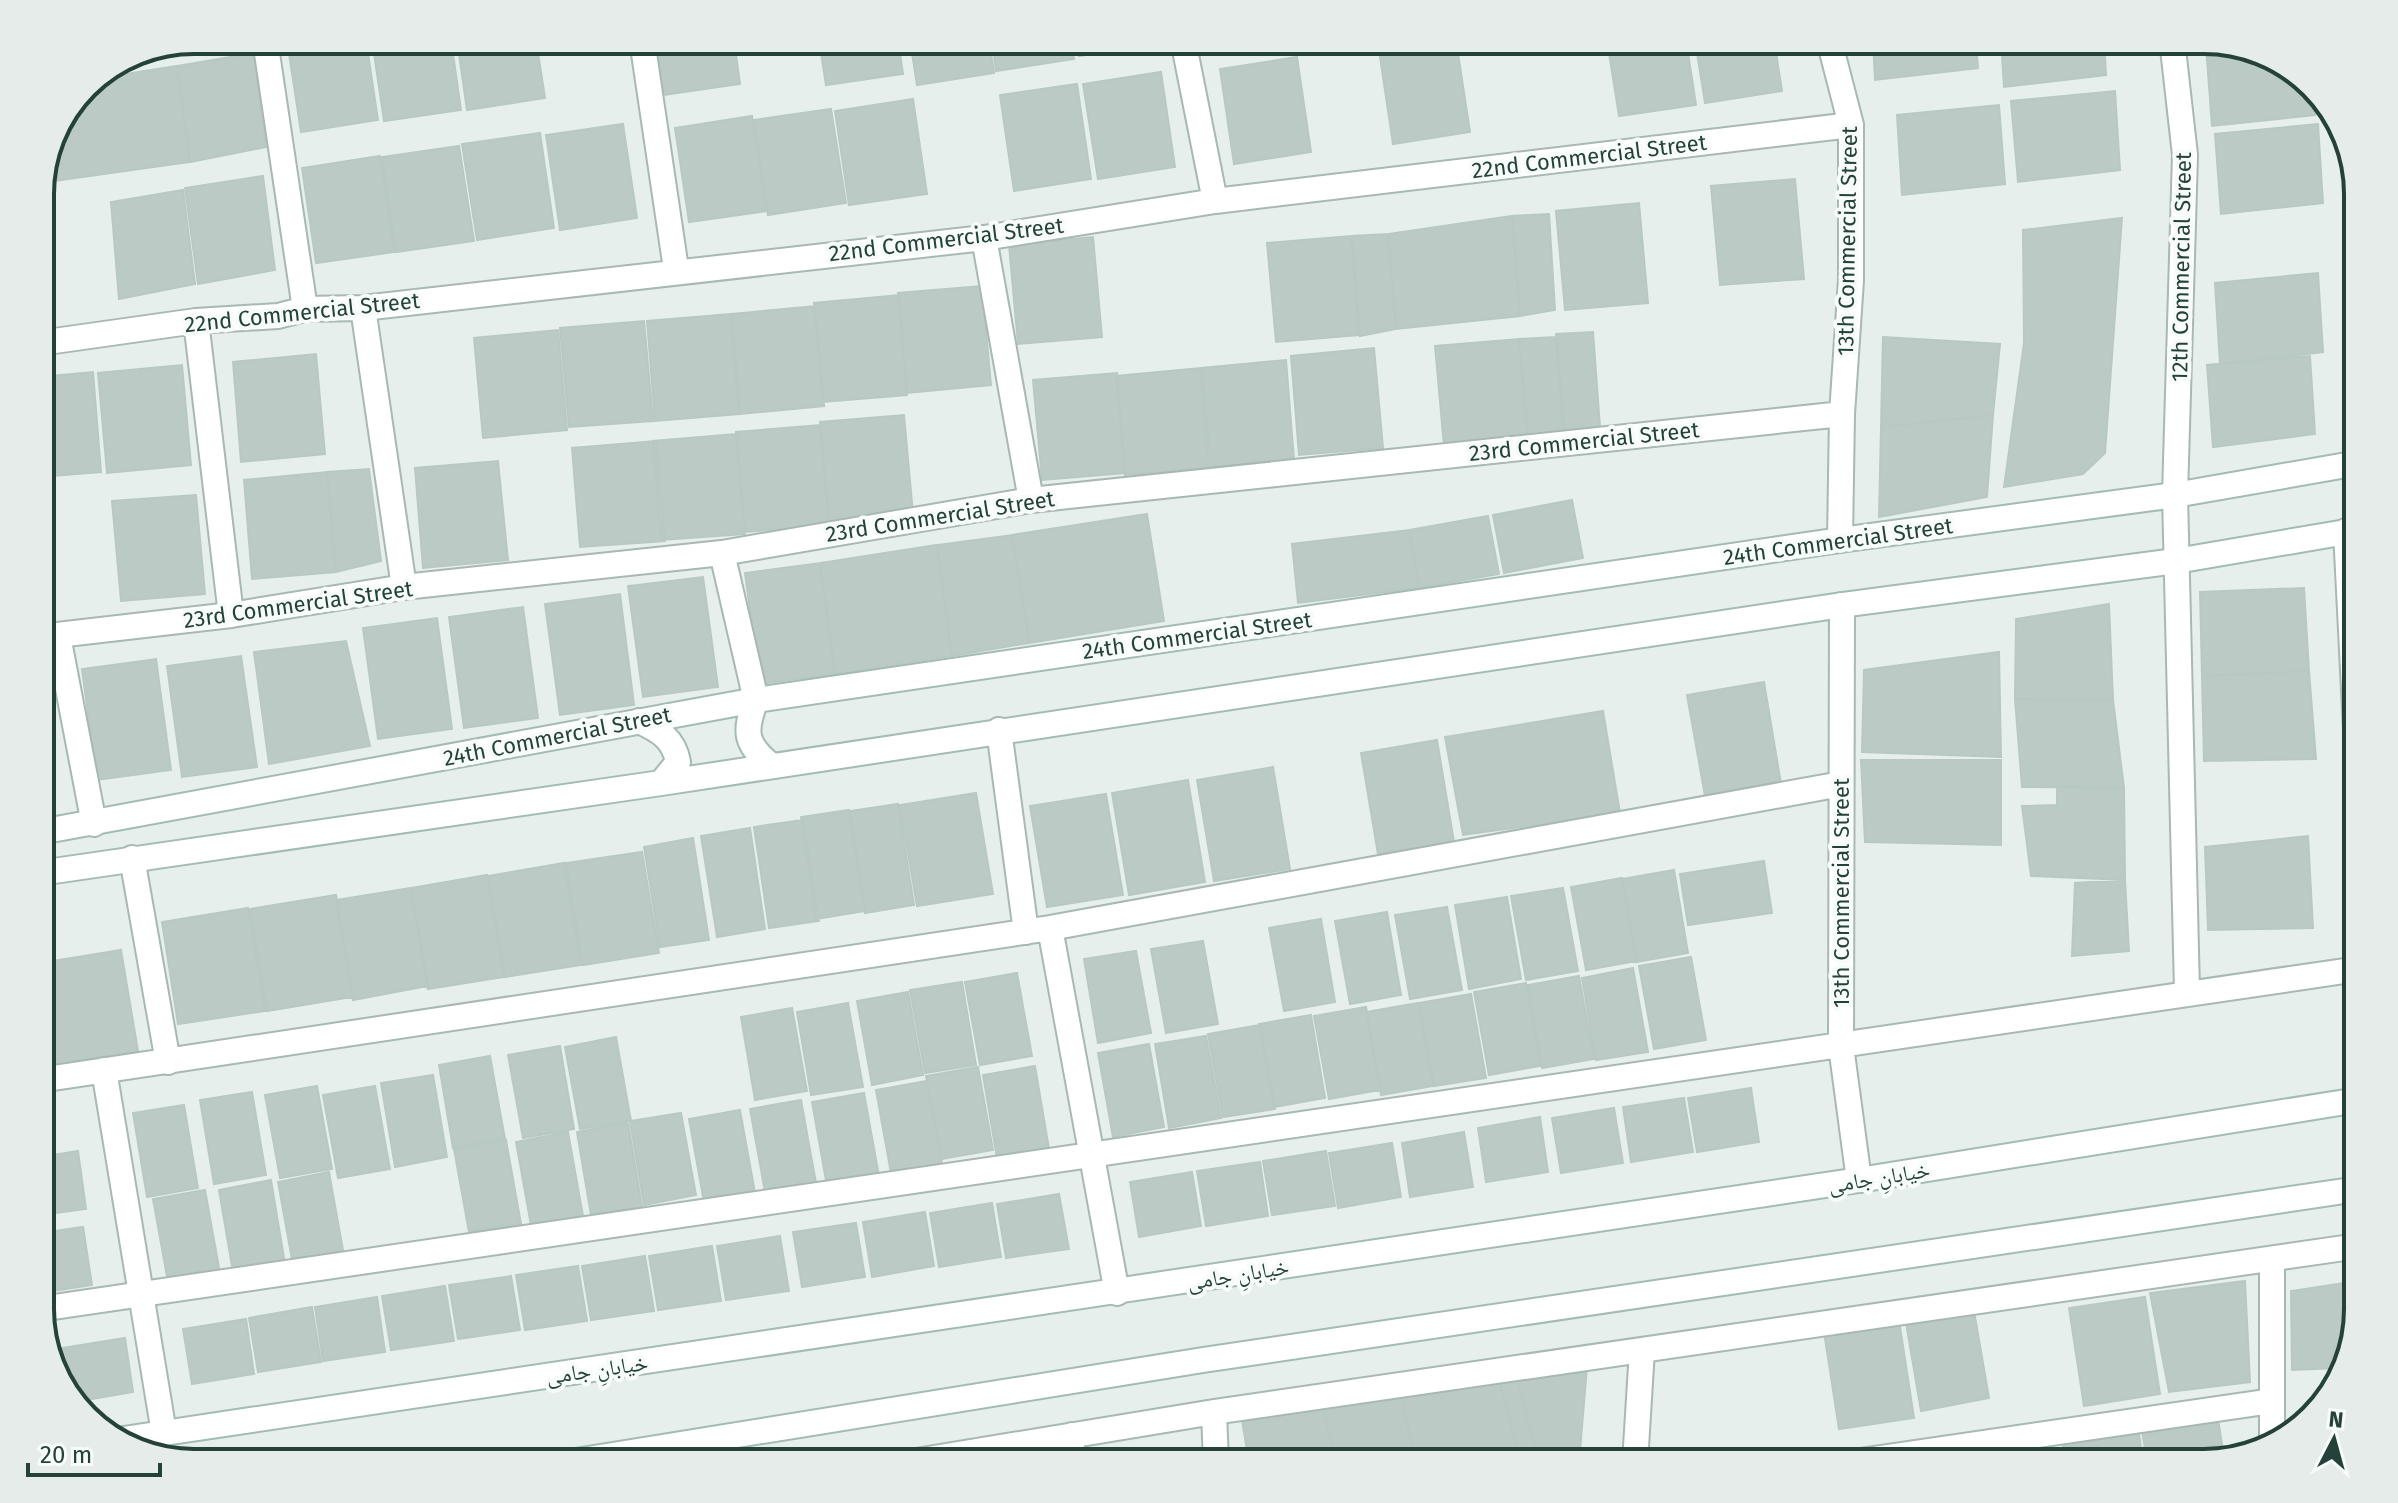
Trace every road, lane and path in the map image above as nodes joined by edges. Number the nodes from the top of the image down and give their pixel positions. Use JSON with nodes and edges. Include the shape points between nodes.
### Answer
{"nodes":[{"id":1,"x":267,"y":54,"type":"edge"},
{"id":2,"x":644,"y":54,"type":"edge"},
{"id":3,"x":1186,"y":54,"type":"edge"},
{"id":4,"x":1833,"y":54,"type":"edge"},
{"id":5,"x":2174,"y":54,"type":"edge"},
{"id":6,"x":1851,"y":125,"type":"junction"},
{"id":7,"x":1215,"y":201,"type":"junction"},
{"id":8,"x":984,"y":238,"type":"junction"},
{"id":9,"x":676,"y":269,"type":"junction"},
{"id":10,"x":363,"y":308,"type":"junction"},
{"id":11,"x":305,"y":309,"type":"junction"},
{"id":12,"x":196,"y":321,"type":"junction"},
{"id":13,"x":54,"y":341,"type":"edge"},
{"id":14,"x":1842,"y":414,"type":"junction"},
{"id":15,"x":2344,"y":465,"type":"edge"},
{"id":16,"x":2175,"y":495,"type":"junction"},
{"id":17,"x":1031,"y":500,"type":"junction"},
{"id":18,"x":2344,"y":531,"type":"edge"},
{"id":19,"x":1840,"y":540,"type":"junction"},
{"id":20,"x":722,"y":553,"type":"junction"},
{"id":21,"x":2176,"y":561,"type":"junction"},
{"id":22,"x":404,"y":587,"type":"junction"},
{"id":23,"x":1842,"y":605,"type":"junction"},
{"id":24,"x":231,"y":615,"type":"junction"},
{"id":25,"x":54,"y":635,"type":"edge"},
{"id":26,"x":54,"y":657,"type":"edge"},
{"id":27,"x":756,"y":700,"type":"junction"},
{"id":28,"x":639,"y":721,"type":"junction"},
{"id":29,"x":999,"y":730,"type":"junction"},
{"id":30,"x":772,"y":766,"type":"junction"},
{"id":31,"x":661,"y":783,"type":"junction"},
{"id":32,"x":1841,"y":784,"type":"junction"},
{"id":33,"x":94,"y":824,"type":"junction"},
{"id":34,"x":54,"y":830,"type":"edge"},
{"id":35,"x":132,"y":858,"type":"junction"},
{"id":36,"x":54,"y":871,"type":"edge"},
{"id":37,"x":1038,"y":930,"type":"junction"},
{"id":38,"x":2344,"y":971,"type":"edge"},
{"id":39,"x":2187,"y":991,"type":"junction"},
{"id":40,"x":1841,"y":1046,"type":"junction"},
{"id":41,"x":168,"y":1062,"type":"junction"},
{"id":42,"x":104,"y":1070,"type":"junction"},
{"id":43,"x":54,"y":1078,"type":"edge"},
{"id":44,"x":2344,"y":1102,"type":"edge"},
{"id":45,"x":1094,"y":1155,"type":"junction"},
{"id":46,"x":1859,"y":1180,"type":"junction"},
{"id":47,"x":2344,"y":1191,"type":"edge"},
{"id":48,"x":2344,"y":1248,"type":"edge"},
{"id":49,"x":2272,"y":1260,"type":"junction"},
{"id":50,"x":1117,"y":1293,"type":"junction"},
{"id":51,"x":141,"y":1294,"type":"junction"},
{"id":52,"x":54,"y":1307,"type":"edge"},
{"id":53,"x":1642,"y":1350,"type":"junction"},
{"id":54,"x":2272,"y":1401,"type":"junction"},
{"id":55,"x":1214,"y":1412,"type":"junction"},
{"id":56,"x":2272,"y":1431,"type":"edge"},
{"id":57,"x":164,"y":1433,"type":"junction"},
{"id":58,"x":1072,"y":1435,"type":"junction"},
{"id":59,"x":137,"y":1437,"type":"edge"},
{"id":60,"x":650,"y":1449,"type":"edge"},
{"id":61,"x":991,"y":1449,"type":"edge"},
{"id":62,"x":1072,"y":1449,"type":"edge"},
{"id":63,"x":1215,"y":1449,"type":"edge"},
{"id":64,"x":1636,"y":1449,"type":"edge"},
{"id":65,"x":1942,"y":1449,"type":"edge"}],
"edges":[{"from":1,"to":11,"type":"street"},
{"from":2,"to":9,"type":"street"},
{"from":3,"to":7,"type":"street"},
{"from":4,"to":6,"type":"street","name":"13th Commercial Street"},
{"from":5,"to":16,"type":"street","name":"12th Commercial Street","via":[[2185,155]]},
{"from":6,"to":7,"type":"street","name":"22nd Commercial Street"},
{"from":6,"to":14,"type":"street","name":"13th Commercial Street","via":[[1851,280]]},
{"from":7,"to":8,"type":"street","name":"22nd Commercial Street"},
{"from":8,"to":9,"type":"street","name":"22nd Commercial Street"},
{"from":8,"to":17,"type":"street"},
{"from":9,"to":10,"type":"street","name":"22nd Commercial Street"},
{"from":10,"to":11,"type":"street","name":"22nd Commercial Street"},
{"from":10,"to":22,"type":"street"},
{"from":11,"to":12,"type":"street","name":"22nd Commercial Street","via":[[278,316]]},
{"from":12,"to":13,"type":"street","name":"22nd Commercial Street"},
{"from":12,"to":24,"type":"street"},
{"from":14,"to":17,"type":"street","name":"23rd Commercial Street"},
{"from":14,"to":19,"type":"street","name":"13th Commercial Street"},
{"from":15,"to":16,"type":"street","name":"24th Commercial Street"},
{"from":16,"to":19,"type":"street","name":"24th Commercial Street"},
{"from":16,"to":21,"type":"street","name":"12th Commercial Street"},
{"from":17,"to":20,"type":"street","name":"23rd Commercial Street"},
{"from":18,"to":21,"type":"street"},
{"from":19,"to":27,"type":"street","name":"24th Commercial Street"},
{"from":20,"to":22,"type":"street","name":"23rd Commercial Street"},
{"from":20,"to":27,"type":"street"},
{"from":21,"to":23,"type":"street"},
{"from":21,"to":39,"type":"street"},
{"from":22,"to":24,"type":"street","name":"23rd Commercial Street"},
{"from":23,"to":29,"type":"street"},
{"from":23,"to":32,"type":"street","name":"13th Commercial Street"},
{"from":24,"to":25,"type":"street","name":"23rd Commercial Street"},
{"from":26,"to":33,"type":"street"},
{"from":27,"to":28,"type":"street","name":"24th Commercial Street"},
{"from":27,"to":30,"type":"street","via":[[746,724],[750,741]]},
{"from":28,"to":31,"type":"street","via":[[669,739],[676,751],[678,762]]},
{"from":28,"to":33,"type":"street","name":"24th Commercial Street"},
{"from":29,"to":30,"type":"street"},
{"from":29,"to":37,"type":"street"},
{"from":30,"to":31,"type":"street"},
{"from":31,"to":35,"type":"street"},
{"from":32,"to":37,"type":"street"},
{"from":32,"to":40,"type":"street","name":"13th Commercial Street"},
{"from":33,"to":34,"type":"street","name":"24th Commercial Street"},
{"from":35,"to":36,"type":"street"},
{"from":35,"to":41,"type":"street"},
{"from":37,"to":41,"type":"street"},
{"from":37,"to":45,"type":"street"},
{"from":38,"to":39,"type":"street"},
{"from":39,"to":40,"type":"street"},
{"from":40,"to":45,"type":"street"},
{"from":40,"to":46,"type":"street","name":"13th Commercial Street"},
{"from":41,"to":42,"type":"street"},
{"from":42,"to":43,"type":"street"},
{"from":42,"to":51,"type":"street"},
{"from":44,"to":46,"type":"street","name":"خیابانِ جامی"},
{"from":45,"to":50,"type":"street"},
{"from":45,"to":51,"type":"street"},
{"from":46,"to":50,"type":"street","name":"خیابانِ جامی"},
{"from":47,"to":60,"type":"street","via":[[1203,1360]]},
{"from":48,"to":49,"type":"street"},
{"from":49,"to":53,"type":"street"},
{"from":49,"to":54,"type":"street"},
{"from":50,"to":57,"type":"street","name":"خیابانِ جامی"},
{"from":51,"to":52,"type":"street"},
{"from":51,"to":57,"type":"street"},
{"from":53,"to":55,"type":"street"},
{"from":53,"to":64,"type":"street"},
{"from":54,"to":56,"type":"street"},
{"from":54,"to":65,"type":"street"},
{"from":55,"to":58,"type":"street"},
{"from":55,"to":63,"type":"street"},
{"from":57,"to":59,"type":"street","name":"خیابانِ جامی"},
{"from":58,"to":61,"type":"street"},
{"from":58,"to":62,"type":"street"}]}
